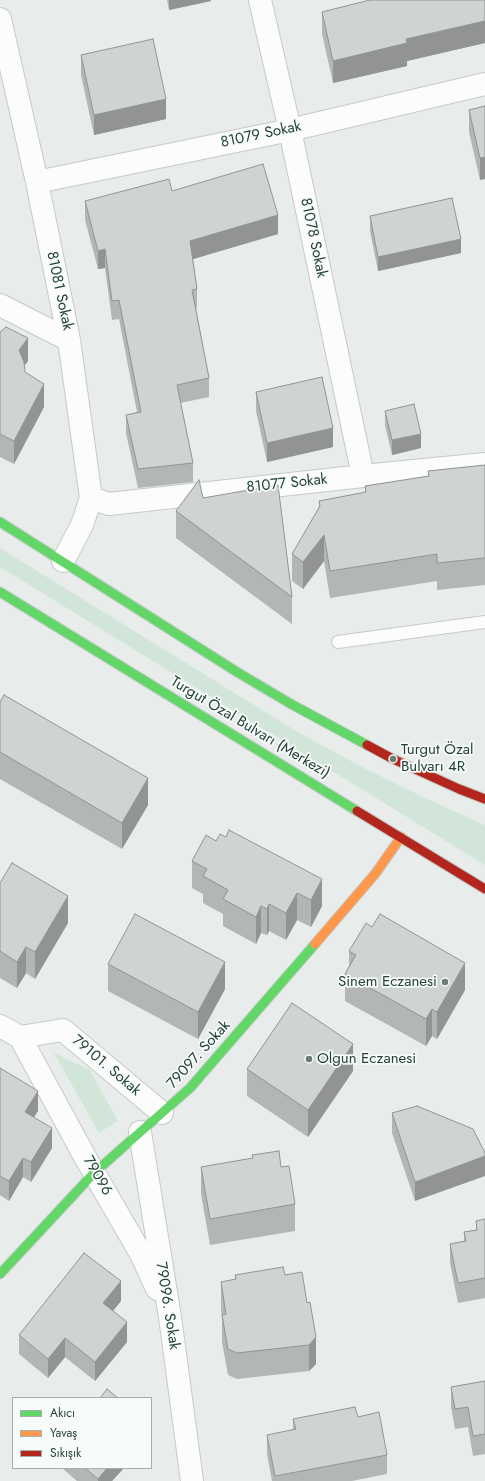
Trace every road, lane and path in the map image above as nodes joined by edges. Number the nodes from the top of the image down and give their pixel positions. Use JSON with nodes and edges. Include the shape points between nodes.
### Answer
{"nodes":[{"id":1,"x":260,"y":0,"type":"edge"},
{"id":2,"x":0,"y":19,"type":"edge"},
{"id":3,"x":485,"y":84,"type":"edge"},
{"id":4,"x":290,"y":130,"type":"junction"},
{"id":5,"x":37,"y":182,"type":"junction"},
{"id":6,"x":0,"y":305,"type":"edge"},
{"id":7,"x":69,"y":340,"type":"junction"},
{"id":8,"x":485,"y":464,"type":"edge"},
{"id":9,"x":363,"y":476,"type":"junction"},
{"id":10,"x":91,"y":498,"type":"junction"},
{"id":11,"x":0,"y":522,"type":"edge"},
{"id":12,"x":63,"y":561,"type":"junction"},
{"id":13,"x":0,"y":592,"type":"edge"},
{"id":14,"x":485,"y":622,"type":"edge"},
{"id":15,"x":338,"y":642,"type":"dead end"},
{"id":16,"x":485,"y":799,"type":"edge"},
{"id":17,"x":400,"y":837,"type":"junction"},
{"id":18,"x":485,"y":890,"type":"edge"},
{"id":19,"x":0,"y":1026,"type":"edge"},
{"id":20,"x":20,"y":1037,"type":"junction"},
{"id":21,"x":162,"y":1113,"type":"junction"},
{"id":22,"x":140,"y":1132,"type":"junction"},
{"id":23,"x":94,"y":1173,"type":"junction"},
{"id":24,"x":0,"y":1274,"type":"edge"},
{"id":25,"x":170,"y":1317,"type":"junction"},
{"id":26,"x":192,"y":1481,"type":"edge"}],
"edges":[{"from":1,"to":4,"type":"street","name":"81078 Sokak"},
{"from":2,"to":5,"type":"street","name":"81081 Sokak"},
{"from":3,"to":4,"type":"street","name":"81079 Sokak"},
{"from":4,"to":5,"type":"street","name":"81079 Sokak"},
{"from":4,"to":9,"type":"street","name":"81078 Sokak"},
{"from":5,"to":7,"type":"street","name":"81081 Sokak"},
{"from":6,"to":7,"type":"street"},
{"from":7,"to":10,"type":"street","name":"81081 Sokak"},
{"from":8,"to":9,"type":"street","name":"81077 Sokak"},
{"from":9,"to":10,"type":"street","name":"81077 Sokak","via":[[109,504]]},
{"from":10,"to":12,"type":"street","name":"81081 Sokak","via":[[82,525]]},
{"from":11,"to":12,"type":"main road"},
{"from":12,"to":16,"type":"main road","via":[[237,672],[315,718],[393,759]]},
{"from":13,"to":17,"type":"main road","name":"Turgut Özal Bulvarı (Merkezi)"},
{"from":14,"to":15,"type":"lane"},
{"from":17,"to":18,"type":"main road","name":"Turgut Özal Bulvarı (Merkezi)"},
{"from":17,"to":21,"type":"main road","name":"79097. Sokak","via":[[375,874],[190,1088]]},
{"from":19,"to":20,"type":"street"},
{"from":20,"to":21,"type":"street","name":"79101. Sokak","via":[[63,1030]]},
{"from":20,"to":23,"type":"street","name":"79096"},
{"from":21,"to":22,"type":"main road","name":"79097. Sokak"},
{"from":22,"to":23,"type":"main road","name":"79097. Sokak"},
{"from":22,"to":25,"type":"street","name":"79096. Sokak"},
{"from":23,"to":24,"type":"main road","name":"79097. Sokak"},
{"from":23,"to":25,"type":"street","name":"79096","via":[[141,1254]]},
{"from":25,"to":26,"type":"street","name":"79096. Sokak"}]}
